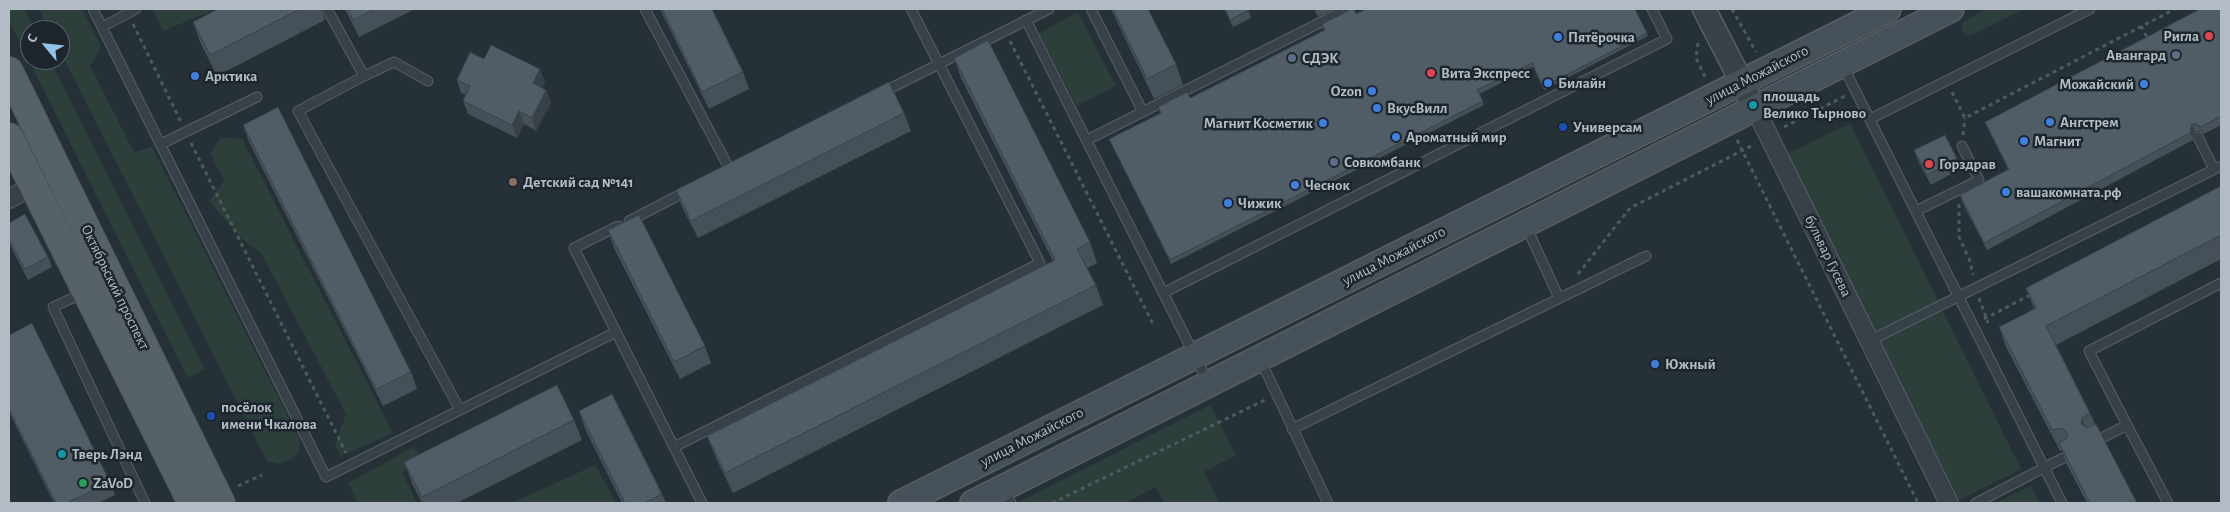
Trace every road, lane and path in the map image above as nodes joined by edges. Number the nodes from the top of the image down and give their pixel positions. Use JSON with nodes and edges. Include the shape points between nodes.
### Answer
{"nodes":[{"id":1,"x":93,"y":9,"type":"edge"},
{"id":2,"x":136,"y":9,"type":"edge"},
{"id":3,"x":327,"y":9,"type":"edge"},
{"id":4,"x":645,"y":9,"type":"edge"},
{"id":5,"x":911,"y":9,"type":"edge"},
{"id":6,"x":1049,"y":9,"type":"edge"},
{"id":7,"x":1091,"y":9,"type":"edge"},
{"id":8,"x":1347,"y":9,"type":"edge"},
{"id":9,"x":1652,"y":9,"type":"edge"},
{"id":10,"x":1704,"y":9,"type":"edge"},
{"id":11,"x":1732,"y":9,"type":"edge"},
{"id":12,"x":1888,"y":9,"type":"edge"},
{"id":13,"x":1951,"y":9,"type":"edge"},
{"id":14,"x":2090,"y":9,"type":"edge"},
{"id":15,"x":2175,"y":9,"type":"edge"},
{"id":16,"x":127,"y":14,"type":"junction"},
{"id":17,"x":1026,"y":20,"type":"junction"},
{"id":18,"x":2142,"y":26,"type":"junction"},
{"id":19,"x":102,"y":27,"type":"junction"},
{"id":20,"x":1005,"y":31,"type":"junction"},
{"id":21,"x":1746,"y":32,"type":"dead end"},
{"id":22,"x":2149,"y":42,"type":"edge"},
{"id":23,"x":1696,"y":58,"type":"dead end"},
{"id":24,"x":939,"y":64,"type":"junction"},
{"id":25,"x":1842,"y":64,"type":"junction"},
{"id":26,"x":9,"y":72,"type":"edge"},
{"id":27,"x":364,"y":76,"type":"junction"},
{"id":28,"x":1946,"y":80,"type":"junction"},
{"id":29,"x":428,"y":81,"type":"dead end"},
{"id":30,"x":1741,"y":82,"type":"junction"},
{"id":31,"x":1856,"y":90,"type":"junction"},
{"id":32,"x":1714,"y":96,"type":"junction"},
{"id":33,"x":257,"y":97,"type":"dead end"},
{"id":34,"x":869,"y":99,"type":"edge"},
{"id":35,"x":1755,"y":108,"type":"junction"},
{"id":36,"x":1143,"y":112,"type":"junction"},
{"id":37,"x":1870,"y":120,"type":"junction"},
{"id":38,"x":1728,"y":122,"type":"junction"},
{"id":39,"x":186,"y":132,"type":"junction"},
{"id":40,"x":1769,"y":136,"type":"junction"},
{"id":41,"x":9,"y":137,"type":"edge"},
{"id":42,"x":2198,"y":137,"type":"dead end"},
{"id":43,"x":1087,"y":140,"type":"junction"},
{"id":44,"x":161,"y":144,"type":"junction"},
{"id":45,"x":1962,"y":146,"type":"dead end"},
{"id":46,"x":1742,"y":151,"type":"junction"},
{"id":47,"x":738,"y":166,"type":"edge"},
{"id":48,"x":2218,"y":167,"type":"edge"},
{"id":49,"x":33,"y":186,"type":"junction"},
{"id":50,"x":695,"y":187,"type":"edge"},
{"id":51,"x":1960,"y":189,"type":"junction"},
{"id":52,"x":9,"y":199,"type":"edge"},
{"id":53,"x":1916,"y":211,"type":"junction"},
{"id":54,"x":1525,"y":224,"type":"junction"},
{"id":55,"x":1646,"y":256,"type":"dead end"},
{"id":56,"x":2221,"y":283,"type":"edge"},
{"id":57,"x":1976,"y":288,"type":"junction"},
{"id":58,"x":2038,"y":291,"type":"edge"},
{"id":59,"x":86,"y":292,"type":"junction"},
{"id":60,"x":1163,"y":293,"type":"junction"},
{"id":61,"x":1958,"y":296,"type":"junction"},
{"id":62,"x":1559,"y":298,"type":"junction"},
{"id":63,"x":1986,"y":318,"type":"junction"},
{"id":64,"x":1973,"y":324,"type":"junction"},
{"id":65,"x":1154,"y":326,"type":"dead end"},
{"id":66,"x":1989,"y":327,"type":"dead end"},
{"id":67,"x":616,"y":332,"type":"junction"},
{"id":68,"x":1869,"y":341,"type":"junction"},
{"id":69,"x":1195,"y":356,"type":"junction"},
{"id":70,"x":1260,"y":359,"type":"junction"},
{"id":71,"x":1209,"y":384,"type":"junction"},
{"id":72,"x":1276,"y":395,"type":"junction"},
{"id":73,"x":460,"y":410,"type":"junction"},
{"id":74,"x":2127,"y":425,"type":"junction"},
{"id":75,"x":1292,"y":429,"type":"junction"},
{"id":76,"x":2094,"y":442,"type":"edge"},
{"id":77,"x":674,"y":447,"type":"junction"},
{"id":78,"x":2069,"y":455,"type":"edge"},
{"id":79,"x":352,"y":465,"type":"junction"},
{"id":80,"x":2044,"y":468,"type":"junction"},
{"id":81,"x":1007,"y":496,"type":"edge"},
{"id":82,"x":186,"y":501,"type":"edge"},
{"id":83,"x":1945,"y":502,"type":"edge"},
{"id":84,"x":145,"y":503,"type":"edge"},
{"id":85,"x":221,"y":503,"type":"edge"},
{"id":86,"x":702,"y":503,"type":"edge"},
{"id":87,"x":901,"y":503,"type":"edge"},
{"id":88,"x":973,"y":503,"type":"edge"},
{"id":89,"x":1052,"y":503,"type":"edge"},
{"id":90,"x":1328,"y":503,"type":"edge"},
{"id":91,"x":1918,"y":503,"type":"edge"},
{"id":92,"x":1976,"y":503,"type":"edge"},
{"id":93,"x":2062,"y":503,"type":"edge"},
{"id":94,"x":2168,"y":503,"type":"edge"}],
"edges":[{"from":1,"to":19,"type":"lane"},
{"from":2,"to":16,"type":"lane"},
{"from":3,"to":27,"type":"lane"},
{"from":4,"to":47,"type":"lane","via":[[725,172]]},
{"from":5,"to":24,"type":"lane"},
{"from":6,"to":17,"type":"lane"},
{"from":7,"to":36,"type":"lane"},
{"from":8,"to":36,"type":"lane"},
{"from":9,"to":60,"type":"lane","via":[[1667,39]]},
{"from":10,"to":30,"type":"street","name":"бульвар Гусева"},
{"from":11,"to":21,"type":"path"},
{"from":12,"to":30,"type":"main road","name":"улица Можайского"},
{"from":13,"to":25,"type":"main road","name":"улица Можайского"},
{"from":14,"to":28,"type":"lane"},
{"from":15,"to":18,"type":"path"},
{"from":16,"to":19,"type":"lane"},
{"from":16,"to":39,"type":"path"},
{"from":17,"to":20,"type":"lane"},
{"from":17,"to":43,"type":"lane"},
{"from":18,"to":22,"type":"path"},
{"from":18,"to":28,"type":"path","via":[[1965,118]]},
{"from":19,"to":44,"type":"lane"},
{"from":20,"to":24,"type":"lane"},
{"from":20,"to":65,"type":"path"},
{"from":23,"to":32,"type":"path"},
{"from":24,"to":34,"type":"lane"},
{"from":24,"to":77,"type":"lane","via":[[1040,263]]},
{"from":25,"to":31,"type":"lane"},
{"from":25,"to":35,"type":"main road","name":"улица Можайского"},
{"from":26,"to":85,"type":"main road","name":"Октябрьский проспект"},
{"from":27,"to":29,"type":"lane","via":[[394,62]]},
{"from":27,"to":73,"type":"lane","via":[[298,110]]},
{"from":28,"to":37,"type":"lane"},
{"from":30,"to":32,"type":"main road","name":"улица Можайского"},
{"from":30,"to":35,"type":"street","name":"бульвар Гусева"},
{"from":31,"to":37,"type":"lane"},
{"from":31,"to":40,"type":"path"},
{"from":32,"to":69,"type":"main road","name":"улица Можайского"},
{"from":33,"to":39,"type":"lane"},
{"from":35,"to":38,"type":"main road","name":"улица Можайского"},
{"from":35,"to":40,"type":"street","name":"бульвар Гусева"},
{"from":36,"to":43,"type":"lane"},
{"from":37,"to":53,"type":"lane"},
{"from":38,"to":46,"type":"path"},
{"from":38,"to":54,"type":"main road","name":"улица Можайского"},
{"from":39,"to":44,"type":"lane"},
{"from":39,"to":79,"type":"path"},
{"from":40,"to":46,"type":"path"},
{"from":40,"to":68,"type":"street","name":"бульвар Гусева"},
{"from":41,"to":49,"type":"main road","name":"Октябрьский проспект"},
{"from":42,"to":48,"type":"lane"},
{"from":43,"to":60,"type":"lane"},
{"from":44,"to":79,"type":"lane","via":[[326,477]]},
{"from":45,"to":51,"type":"lane","via":[[1978,180]]},
{"from":46,"to":62,"type":"path","via":[[1630,208]]},
{"from":46,"to":91,"type":"path"},
{"from":48,"to":57,"type":"lane"},
{"from":49,"to":52,"type":"street"},
{"from":49,"to":59,"type":"main road","name":"Октябрьский проспект"},
{"from":50,"to":67,"type":"lane","via":[[574,248]]},
{"from":51,"to":53,"type":"lane"},
{"from":51,"to":57,"type":"path","via":[[1959,236],[1970,260]]},
{"from":53,"to":61,"type":"lane"},
{"from":54,"to":62,"type":"lane"},
{"from":54,"to":70,"type":"main road","name":"улица Можайского"},
{"from":55,"to":62,"type":"lane"},
{"from":56,"to":74,"type":"lane","via":[[2089,351]]},
{"from":57,"to":61,"type":"lane"},
{"from":57,"to":63,"type":"path"},
{"from":58,"to":63,"type":"path"},
{"from":59,"to":82,"type":"main road","name":"Октябрьский проспект"},
{"from":59,"to":84,"type":"lane","via":[[53,307]]},
{"from":60,"to":69,"type":"lane"},
{"from":61,"to":64,"type":"lane"},
{"from":61,"to":68,"type":"lane"},
{"from":62,"to":75,"type":"lane"},
{"from":63,"to":64,"type":"path"},
{"from":63,"to":66,"type":"path"},
{"from":64,"to":80,"type":"lane"},
{"from":67,"to":73,"type":"lane"},
{"from":67,"to":77,"type":"lane"},
{"from":68,"to":83,"type":"street","name":"бульвар Гусева"},
{"from":69,"to":71,"type":"lane"},
{"from":69,"to":87,"type":"main road","name":"улица Можайского"},
{"from":70,"to":71,"type":"main road","name":"улица Можайского"},
{"from":70,"to":72,"type":"lane"},
{"from":71,"to":81,"type":"main road","name":"улица Можайского"},
{"from":72,"to":75,"type":"lane"},
{"from":72,"to":89,"type":"path"},
{"from":73,"to":79,"type":"lane"},
{"from":74,"to":76,"type":"lane"},
{"from":74,"to":94,"type":"lane"},
{"from":75,"to":90,"type":"lane"},
{"from":77,"to":86,"type":"lane"},
{"from":78,"to":80,"type":"lane"},
{"from":80,"to":92,"type":"lane"},
{"from":80,"to":93,"type":"lane"},
{"from":81,"to":88,"type":"main road","name":"улица Можайского"}]}
